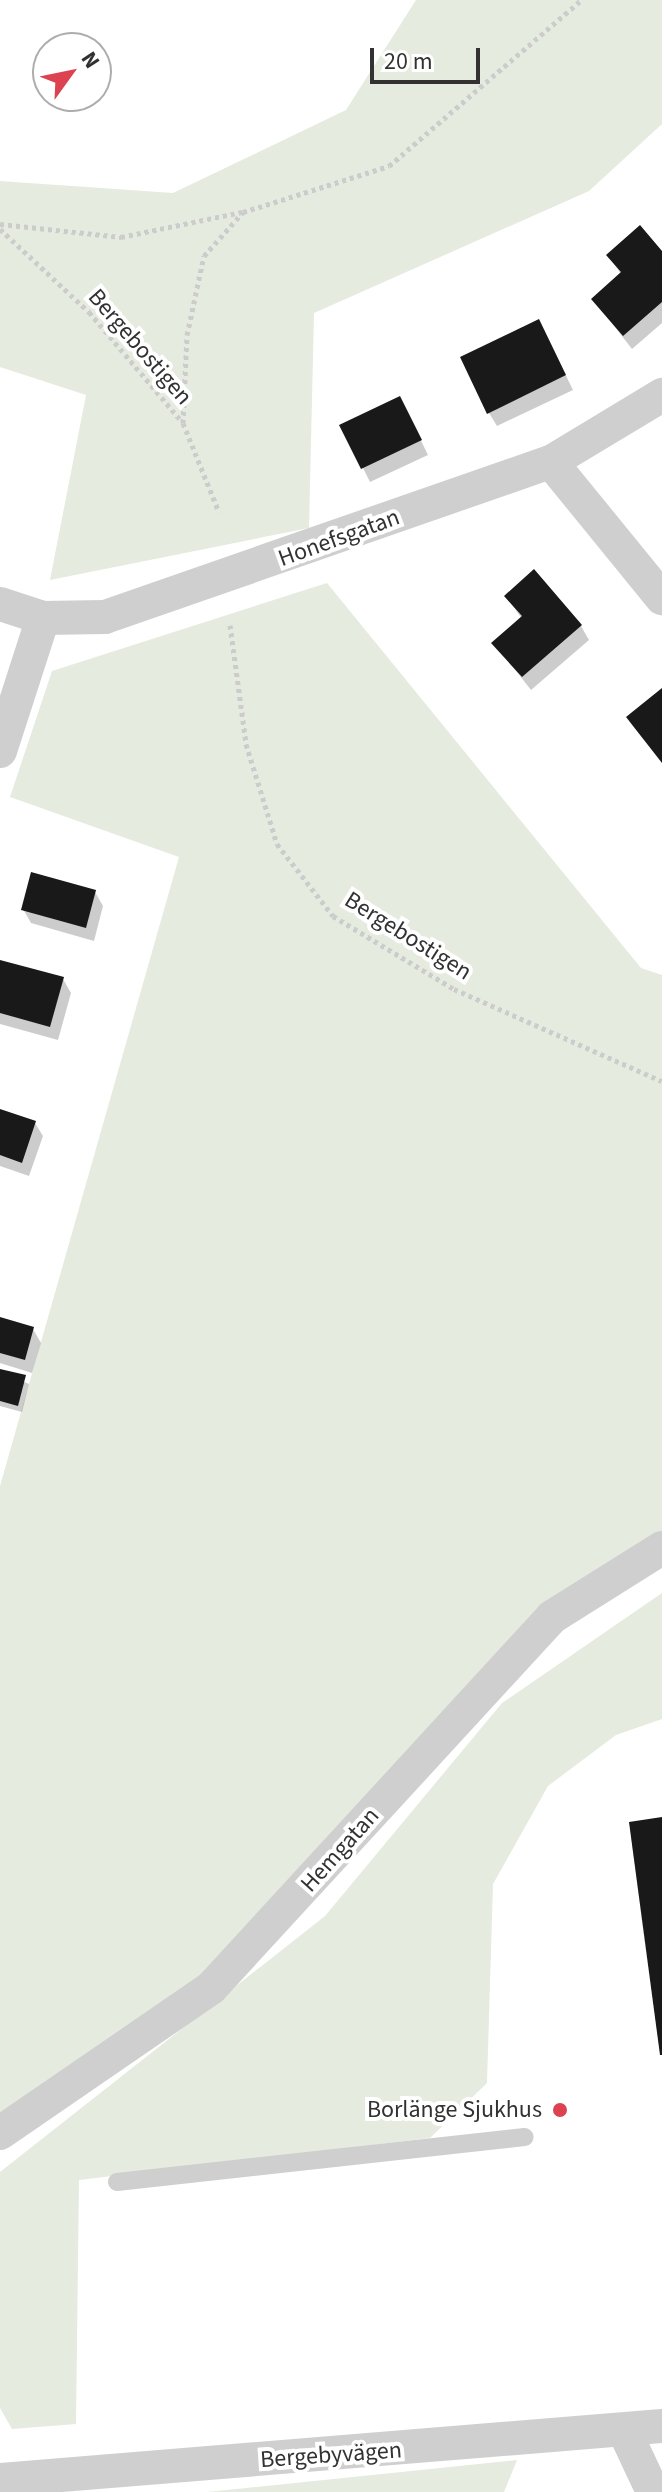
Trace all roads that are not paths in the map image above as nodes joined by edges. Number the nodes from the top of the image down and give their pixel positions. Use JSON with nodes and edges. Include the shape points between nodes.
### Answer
{"nodes":[{"id":1,"x":662,"y":395,"type":"edge"},
{"id":2,"x":551,"y":462,"type":"junction"},
{"id":3,"x":662,"y":598,"type":"edge"},
{"id":4,"x":0,"y":604,"type":"edge"},
{"id":5,"x":43,"y":618,"type":"junction"},
{"id":6,"x":0,"y":751,"type":"edge"},
{"id":7,"x":662,"y":1548,"type":"edge"},
{"id":8,"x":0,"y":2133,"type":"edge"},
{"id":9,"x":525,"y":2137,"type":"dead end"},
{"id":10,"x":117,"y":2182,"type":"dead end"},
{"id":11,"x":662,"y":2426,"type":"edge"},
{"id":12,"x":624,"y":2430,"type":"junction"},
{"id":13,"x":0,"y":2480,"type":"edge"},
{"id":14,"x":653,"y":2492,"type":"edge"}],
"edges":[{"from":1,"to":2,"type":"street","name":"Honefsgatan"},
{"from":2,"to":3,"type":"street"},
{"from":2,"to":5,"type":"street","name":"Honefsgatan","via":[[105,617]]},
{"from":4,"to":5,"type":"street","name":"Honefsgatan"},
{"from":5,"to":6,"type":"street"},
{"from":7,"to":8,"type":"street","name":"Hemgatan","via":[[552,1617],[211,1988]]},
{"from":9,"to":10,"type":"lane"},
{"from":11,"to":12,"type":"street","name":"Bergebyvägen"},
{"from":12,"to":13,"type":"street","name":"Bergebyvägen"},
{"from":12,"to":14,"type":"street"}]}
